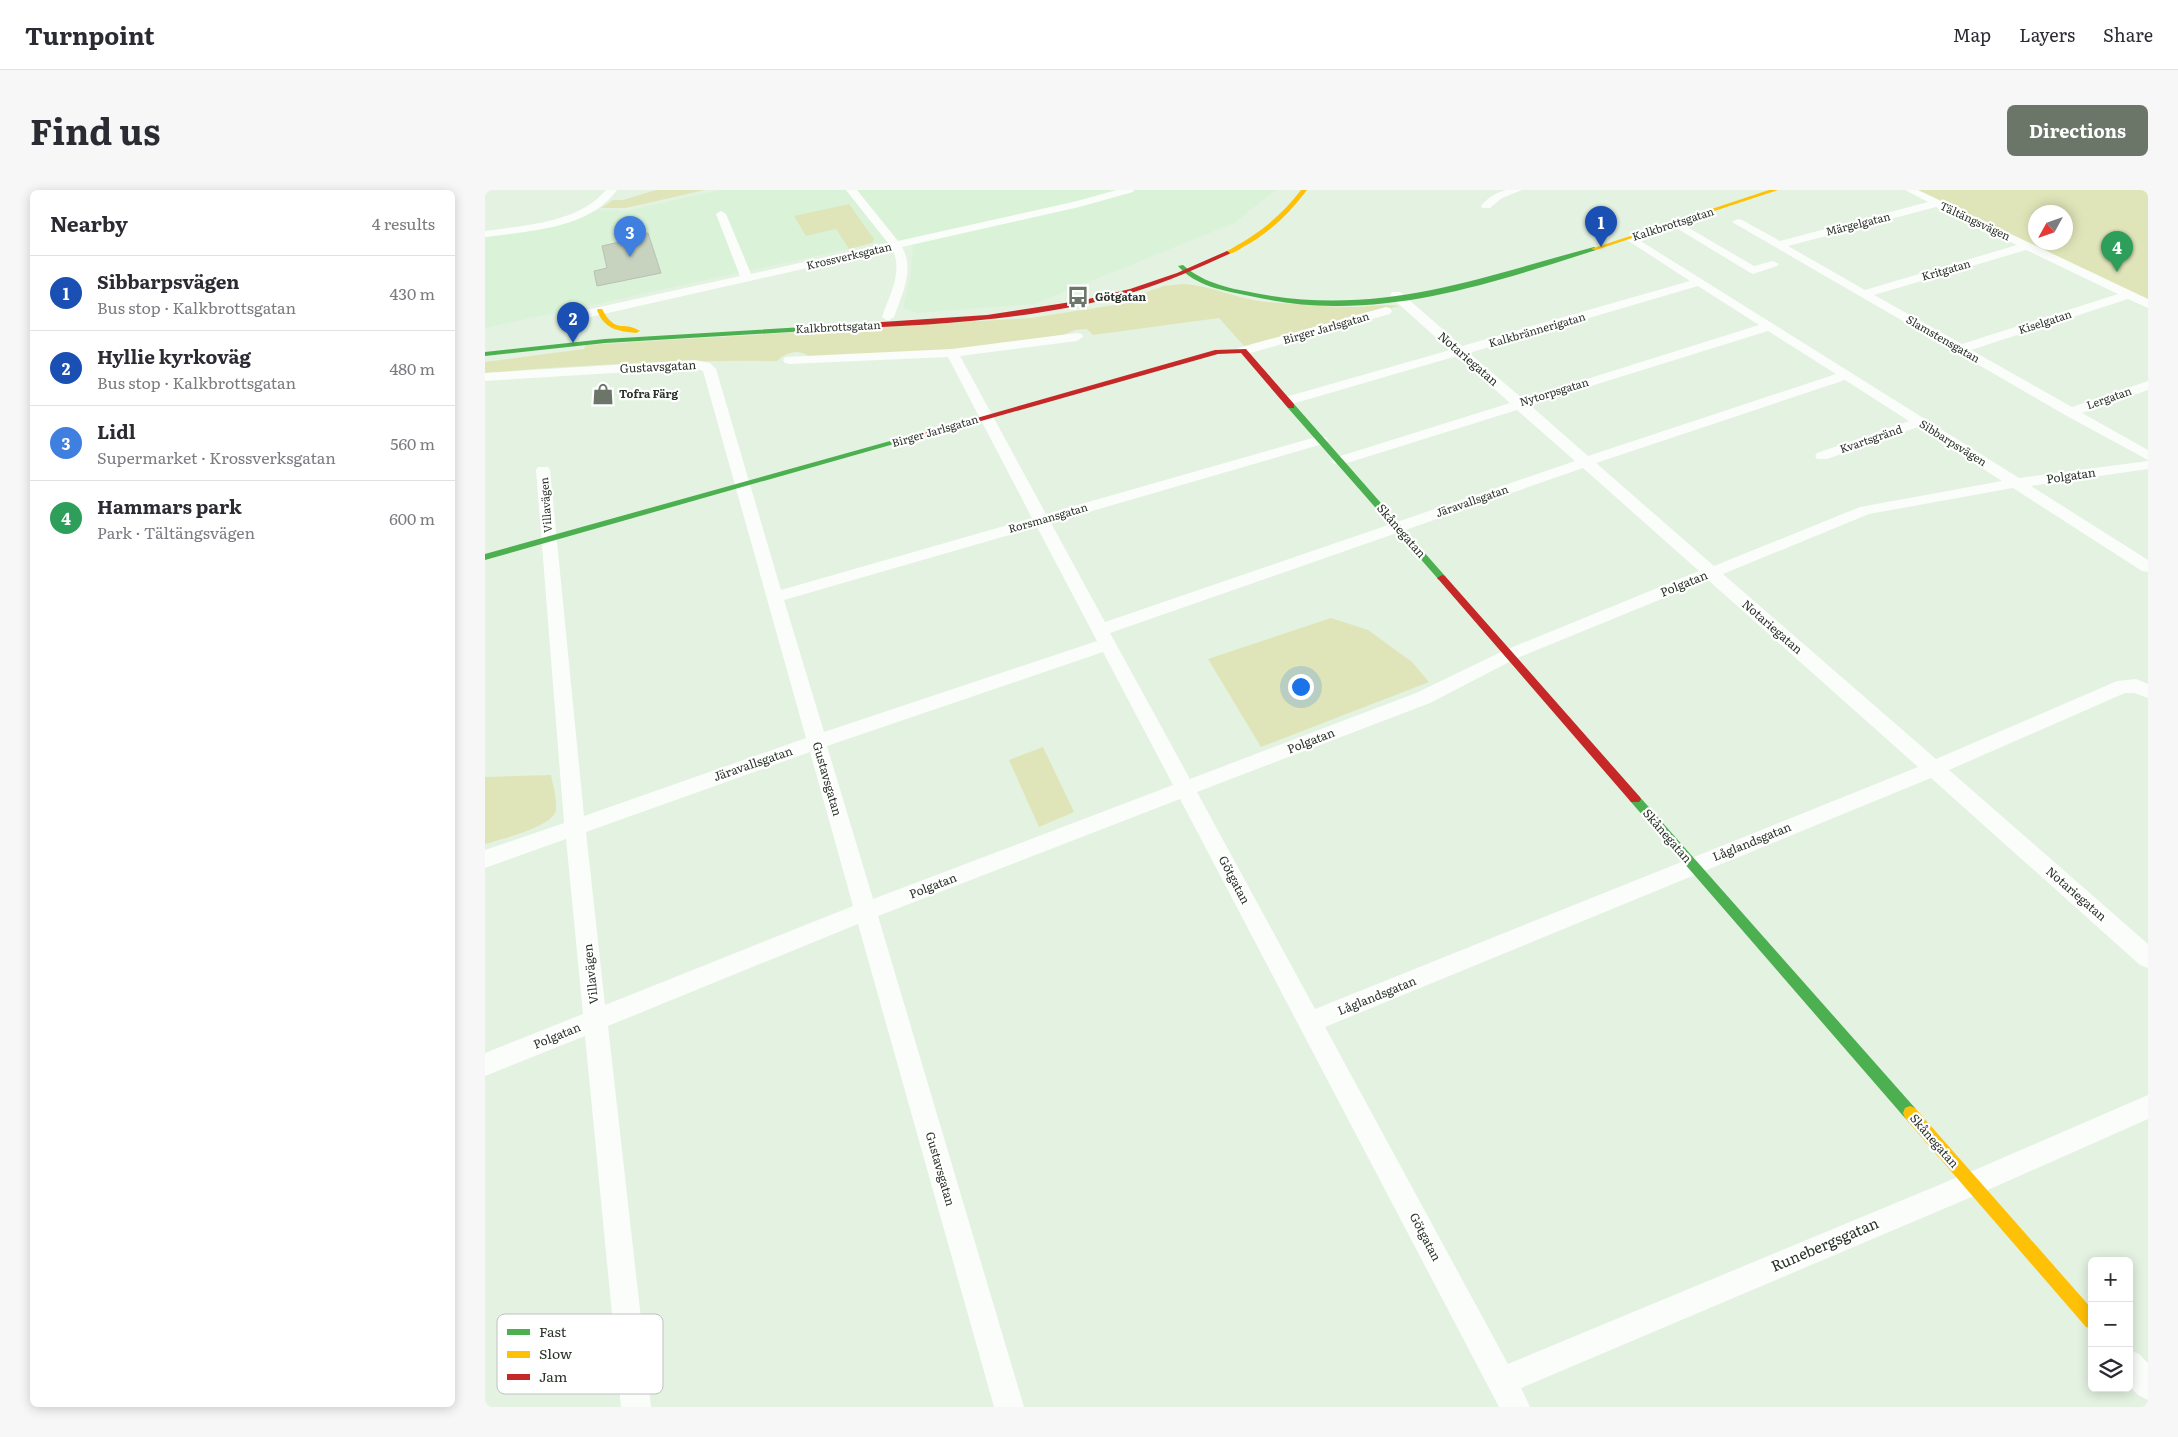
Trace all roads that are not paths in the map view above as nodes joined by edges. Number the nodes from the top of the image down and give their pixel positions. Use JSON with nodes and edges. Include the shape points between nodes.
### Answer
{"nodes":[{"id":1,"x":612,"y":190,"type":"edge"},
{"id":2,"x":851,"y":190,"type":"edge"},
{"id":3,"x":1129,"y":190,"type":"edge"},
{"id":4,"x":1302,"y":190,"type":"edge"},
{"id":5,"x":1517,"y":190,"type":"edge"},
{"id":6,"x":1775,"y":190,"type":"edge"},
{"id":7,"x":1910,"y":190,"type":"edge"},
{"id":8,"x":1937,"y":203,"type":"junction"},
{"id":9,"x":1486,"y":206,"type":"dead end"},
{"id":10,"x":721,"y":214,"type":"dead end"},
{"id":11,"x":1738,"y":222,"type":"dead end"},
{"id":12,"x":1677,"y":224,"type":"junction"},
{"id":13,"x":485,"y":234,"type":"edge"},
{"id":14,"x":1631,"y":238,"type":"junction"},
{"id":15,"x":895,"y":245,"type":"junction"},
{"id":16,"x":1779,"y":245,"type":"junction"},
{"id":17,"x":2027,"y":246,"type":"junction"},
{"id":18,"x":1233,"y":250,"type":"junction"},
{"id":19,"x":1773,"y":264,"type":"dead end"},
{"id":20,"x":1187,"y":269,"type":"junction"},
{"id":21,"x":747,"y":278,"type":"junction"},
{"id":22,"x":1223,"y":278,"type":"junction"},
{"id":23,"x":1700,"y":282,"type":"junction"},
{"id":24,"x":1267,"y":293,"type":"junction"},
{"id":25,"x":1864,"y":294,"type":"junction"},
{"id":26,"x":1123,"y":295,"type":"junction"},
{"id":27,"x":2129,"y":295,"type":"junction"},
{"id":28,"x":1398,"y":297,"type":"junction"},
{"id":29,"x":2148,"y":304,"type":"edge"},
{"id":30,"x":600,"y":310,"type":"junction"},
{"id":31,"x":1386,"y":311,"type":"dead end"},
{"id":32,"x":888,"y":317,"type":"junction"},
{"id":33,"x":568,"y":318,"type":"dead end"},
{"id":34,"x":1769,"y":326,"type":"junction"},
{"id":35,"x":636,"y":331,"type":"junction"},
{"id":36,"x":1077,"y":337,"type":"dead end"},
{"id":37,"x":485,"y":347,"type":"edge"},
{"id":38,"x":1960,"y":349,"type":"junction"},
{"id":39,"x":1243,"y":351,"type":"junction"},
{"id":40,"x":1460,"y":352,"type":"junction"},
{"id":41,"x":952,"y":353,"type":"junction"},
{"id":42,"x":485,"y":354,"type":"edge"},
{"id":43,"x":790,"y":360,"type":"dead end"},
{"id":44,"x":1846,"y":375,"type":"junction"},
{"id":45,"x":485,"y":377,"type":"edge"},
{"id":46,"x":2148,"y":385,"type":"edge"},
{"id":47,"x":1287,"y":401,"type":"junction"},
{"id":48,"x":1518,"y":403,"type":"junction"},
{"id":49,"x":2070,"y":412,"type":"junction"},
{"id":50,"x":986,"y":417,"type":"junction"},
{"id":51,"x":1920,"y":422,"type":"junction"},
{"id":52,"x":1321,"y":440,"type":"junction"},
{"id":53,"x":1822,"y":456,"type":"dead end"},
{"id":54,"x":2148,"y":456,"type":"edge"},
{"id":55,"x":1339,"y":461,"type":"junction"},
{"id":56,"x":1585,"y":462,"type":"junction"},
{"id":57,"x":2148,"y":466,"type":"edge"},
{"id":58,"x":543,"y":470,"type":"dead end"},
{"id":59,"x":2016,"y":484,"type":"junction"},
{"id":60,"x":742,"y":485,"type":"junction"},
{"id":61,"x":1041,"y":520,"type":"junction"},
{"id":62,"x":1397,"y":527,"type":"junction"},
{"id":63,"x":548,"y":540,"type":"junction"},
{"id":64,"x":485,"y":557,"type":"edge"},
{"id":65,"x":2148,"y":567,"type":"edge"},
{"id":66,"x":1710,"y":573,"type":"junction"},
{"id":67,"x":775,"y":597,"type":"junction"},
{"id":68,"x":1103,"y":637,"type":"junction"},
{"id":69,"x":1509,"y":655,"type":"junction"},
{"id":70,"x":2142,"y":688,"type":"edge"},
{"id":71,"x":817,"y":742,"type":"junction"},
{"id":72,"x":1933,"y":769,"type":"junction"},
{"id":73,"x":1185,"y":790,"type":"junction"},
{"id":74,"x":575,"y":826,"type":"junction"},
{"id":75,"x":485,"y":859,"type":"edge"},
{"id":76,"x":1694,"y":866,"type":"junction"},
{"id":77,"x":865,"y":911,"type":"junction"},
{"id":78,"x":2148,"y":958,"type":"edge"},
{"id":79,"x":596,"y":1020,"type":"junction"},
{"id":80,"x":1311,"y":1022,"type":"junction"},
{"id":81,"x":485,"y":1065,"type":"edge"},
{"id":82,"x":2148,"y":1106,"type":"edge"},
{"id":83,"x":1972,"y":1184,"type":"junction"},
{"id":84,"x":626,"y":1314,"type":"edge"},
{"id":85,"x":2088,"y":1316,"type":"edge"},
{"id":86,"x":2133,"y":1368,"type":"edge"},
{"id":87,"x":1502,"y":1381,"type":"junction"},
{"id":88,"x":2148,"y":1385,"type":"edge"},
{"id":89,"x":635,"y":1394,"type":"edge"},
{"id":90,"x":636,"y":1407,"type":"edge"},
{"id":91,"x":1009,"y":1407,"type":"edge"},
{"id":92,"x":1515,"y":1407,"type":"edge"}],
"edges":[{"from":1,"to":13,"type":"street","via":[[582,213]]},
{"from":2,"to":15,"type":"street"},
{"from":3,"to":15,"type":"street","name":"Krossverksgatan"},
{"from":4,"to":18,"type":"street","name":"Kalkbrottsgatan","via":[[1299,201],[1283,217]]},
{"from":4,"to":20,"type":"street","via":[[1268,221]]},
{"from":5,"to":9,"type":"street","via":[[1498,196]]},
{"from":6,"to":12,"type":"street","name":"Kalkbrottsgatan"},
{"from":7,"to":8,"type":"street","name":"Tältängsvägen"},
{"from":8,"to":16,"type":"street","name":"Märgelgatan"},
{"from":8,"to":17,"type":"street","name":"Tältängsvägen"},
{"from":10,"to":21,"type":"street"},
{"from":11,"to":16,"type":"street","name":"Slamstensgatan"},
{"from":12,"to":14,"type":"street","name":"Kalkbrottsgatan"},
{"from":12,"to":19,"type":"street","via":[[1753,270]]},
{"from":14,"to":23,"type":"street","name":"Sibbarpsvägen"},
{"from":14,"to":28,"type":"street","name":"Kalkbrottsgatan","via":[[1454,288]]},
{"from":15,"to":21,"type":"street","name":"Krossverksgatan"},
{"from":15,"to":32,"type":"street","via":[[902,268]]},
{"from":16,"to":25,"type":"street","name":"Slamstensgatan"},
{"from":17,"to":25,"type":"street","name":"Kritgatan"},
{"from":17,"to":27,"type":"street","name":"Tältängsvägen"},
{"from":18,"to":20,"type":"street","name":"Kalkbrottsgatan"},
{"from":18,"to":22,"type":"street","via":[[1220,262]]},
{"from":20,"to":22,"type":"street","name":"Kalkbrottsgatan"},
{"from":20,"to":24,"type":"street","name":"Kalkbrottsgatan","via":[[1228,284]]},
{"from":20,"to":26,"type":"street","name":"Kalkbrottsgatan"},
{"from":20,"to":32,"type":"street","name":"Kalkbrottsgatan","via":[[1030,307]]},
{"from":21,"to":30,"type":"street","name":"Krossverksgatan"},
{"from":22,"to":24,"type":"street"},
{"from":22,"to":26,"type":"street","via":[[1172,282]]},
{"from":22,"to":28,"type":"street","name":"Kalkbrottsgatan","via":[[1264,298],[1317,304],[1368,303]]},
{"from":23,"to":34,"type":"street","name":"Sibbarpsvägen"},
{"from":23,"to":40,"type":"street","name":"Kalkbrännerigatan"},
{"from":24,"to":28,"type":"street","name":"Kalkbrottsgatan","via":[[1338,298]]},
{"from":25,"to":38,"type":"street","name":"Slamstensgatan"},
{"from":26,"to":42,"type":"street","name":"Kalkbrottsgatan","via":[[1056,310],[969,320],[666,336]]},
{"from":27,"to":29,"type":"street","name":"Tältängsvägen"},
{"from":27,"to":38,"type":"street","name":"Kiselgatan"},
{"from":28,"to":40,"type":"street","name":"Notariegatan"},
{"from":30,"to":33,"type":"street","name":"Krossverksgatan"},
{"from":30,"to":35,"type":"street","via":[[604,323],[609,327]]},
{"from":31,"to":39,"type":"street","name":"Birger Jarlsgatan"},
{"from":32,"to":35,"type":"street","name":"Kalkbrottsgatan"},
{"from":34,"to":44,"type":"street","name":"Sibbarpsvägen"},
{"from":34,"to":48,"type":"street","name":"Nytorpsgatan"},
{"from":35,"to":37,"type":"street","name":"Kalkbrottsgatan"},
{"from":36,"to":41,"type":"street"},
{"from":38,"to":49,"type":"street","name":"Slamstensgatan"},
{"from":39,"to":47,"type":"street","name":"Skånegatan"},
{"from":39,"to":50,"type":"street","name":"Birger Jarlsgatan","via":[[1219,352]]},
{"from":40,"to":47,"type":"street","name":"Kalkbrännerigatan"},
{"from":40,"to":48,"type":"street","name":"Notariegatan"},
{"from":41,"to":43,"type":"street"},
{"from":41,"to":50,"type":"street","name":"Götgatan"},
{"from":44,"to":51,"type":"street","name":"Sibbarpsvägen"},
{"from":44,"to":56,"type":"street","name":"Järavallsgatan"},
{"from":45,"to":60,"type":"street","name":"Gustavsgatan","via":[[559,370],[705,366],[709,369]]},
{"from":46,"to":49,"type":"street","name":"Lergatan"},
{"from":47,"to":52,"type":"street","name":"Skånegatan"},
{"from":48,"to":55,"type":"street","name":"Nytorpsgatan"},
{"from":48,"to":56,"type":"street","name":"Notariegatan"},
{"from":49,"to":54,"type":"street","name":"Slamstensgatan"},
{"from":50,"to":60,"type":"street","name":"Birger Jarlsgatan"},
{"from":50,"to":61,"type":"street","name":"Götgatan"},
{"from":51,"to":53,"type":"street","name":"Kvartsgränd"},
{"from":51,"to":59,"type":"street","name":"Sibbarpsvägen"},
{"from":52,"to":55,"type":"street","name":"Skånegatan"},
{"from":52,"to":61,"type":"street","name":"Rorsmansgatan"},
{"from":55,"to":62,"type":"street","name":"Skånegatan"},
{"from":56,"to":62,"type":"street","name":"Järavallsgatan"},
{"from":56,"to":66,"type":"street","name":"Notariegatan"},
{"from":57,"to":59,"type":"street","name":"Polgatan"},
{"from":58,"to":63,"type":"street","name":"Villavägen"},
{"from":59,"to":65,"type":"street","name":"Sibbarpsvägen"},
{"from":59,"to":66,"type":"street","name":"Polgatan","via":[[1865,510]]},
{"from":60,"to":63,"type":"street","name":"Birger Jarlsgatan"},
{"from":60,"to":67,"type":"street","name":"Gustavsgatan"},
{"from":61,"to":67,"type":"street","name":"Rorsmansgatan"},
{"from":61,"to":68,"type":"street","name":"Götgatan"},
{"from":62,"to":68,"type":"street","name":"Järavallsgatan"},
{"from":62,"to":69,"type":"street","name":"Skånegatan"},
{"from":63,"to":64,"type":"street","name":"Birger Jarlsgatan"},
{"from":63,"to":74,"type":"street","name":"Villavägen"},
{"from":66,"to":69,"type":"street","name":"Polgatan"},
{"from":66,"to":72,"type":"street","name":"Notariegatan"},
{"from":67,"to":71,"type":"street","name":"Gustavsgatan"},
{"from":68,"to":71,"type":"street","name":"Järavallsgatan"},
{"from":68,"to":73,"type":"street","name":"Götgatan"},
{"from":69,"to":73,"type":"street","name":"Polgatan","via":[[1423,698]]},
{"from":69,"to":76,"type":"street","name":"Skånegatan"},
{"from":70,"to":72,"type":"street","name":"Låglandsgatan","via":[[2123,686]]},
{"from":71,"to":74,"type":"street","name":"Järavallsgatan"},
{"from":71,"to":77,"type":"street","name":"Gustavsgatan"},
{"from":72,"to":76,"type":"street","name":"Låglandsgatan"},
{"from":72,"to":78,"type":"street","name":"Notariegatan"},
{"from":73,"to":77,"type":"street","name":"Polgatan"},
{"from":73,"to":80,"type":"street","name":"Götgatan"},
{"from":74,"to":75,"type":"street","name":"Järavallsgatan"},
{"from":74,"to":79,"type":"street","name":"Villavägen"},
{"from":76,"to":80,"type":"street","name":"Låglandsgatan"},
{"from":76,"to":83,"type":"street","name":"Skånegatan"},
{"from":77,"to":79,"type":"street","name":"Polgatan"},
{"from":77,"to":91,"type":"street","name":"Gustavsgatan"},
{"from":79,"to":81,"type":"street","name":"Polgatan"},
{"from":79,"to":84,"type":"street","name":"Villavägen"},
{"from":80,"to":87,"type":"street","name":"Götgatan"},
{"from":82,"to":83,"type":"street","name":"Runebergsgatan"},
{"from":83,"to":85,"type":"street","name":"Skånegatan"},
{"from":83,"to":87,"type":"street","name":"Runebergsgatan"},
{"from":86,"to":88,"type":"street"},
{"from":87,"to":92,"type":"street","name":"Götgatan"},
{"from":89,"to":90,"type":"street","name":"Villavägen"}]}
